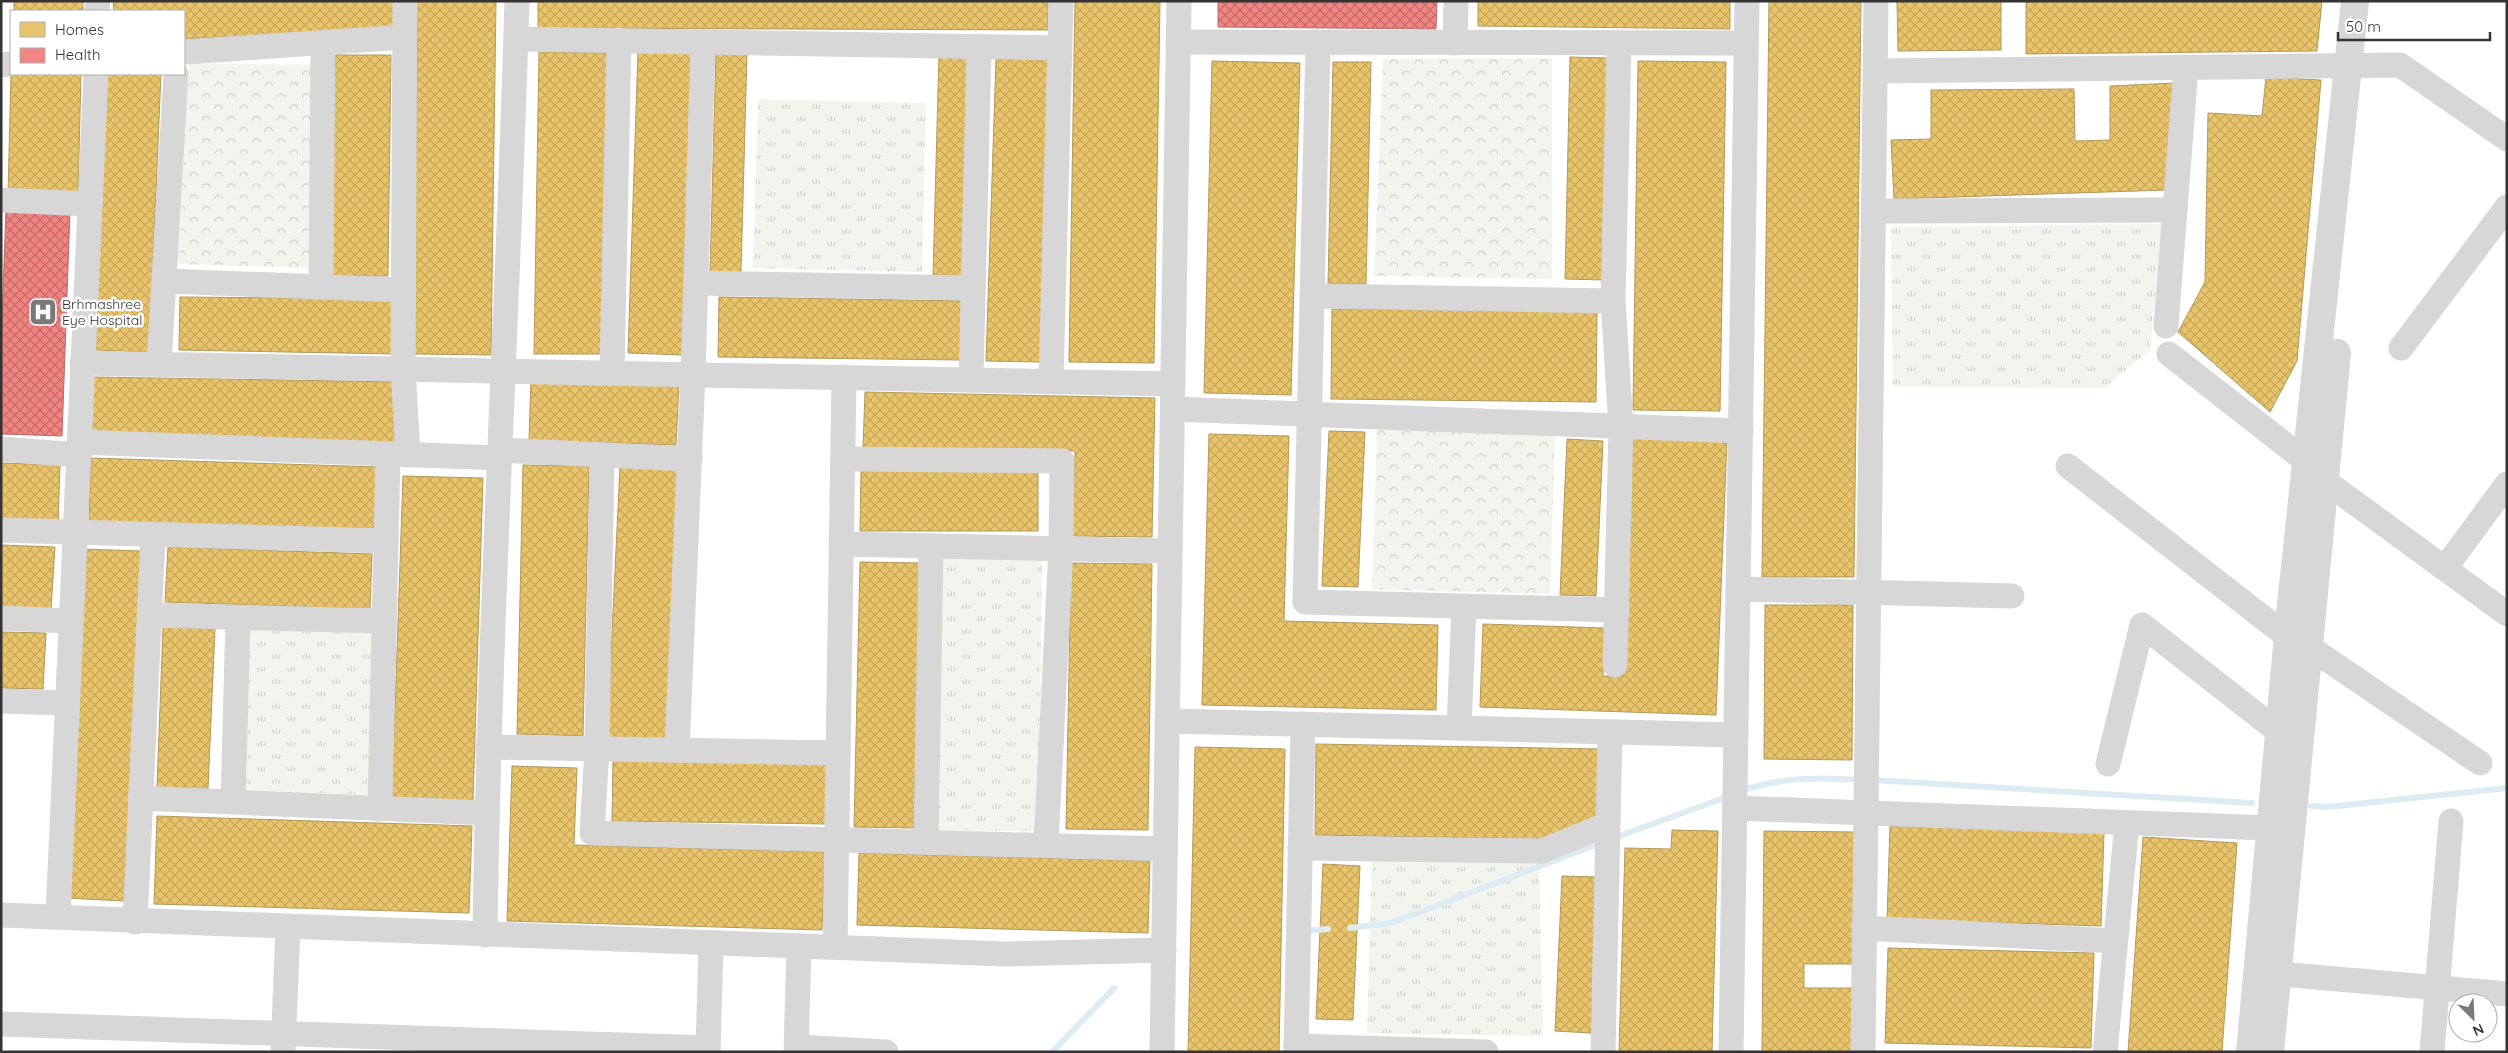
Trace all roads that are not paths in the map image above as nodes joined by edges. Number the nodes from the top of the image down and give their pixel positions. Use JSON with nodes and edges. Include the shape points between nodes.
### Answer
{"nodes":[{"id":1,"x":405,"y":1,"type":"edge"},
{"id":2,"x":517,"y":1,"type":"edge"},
{"id":3,"x":1061,"y":1,"type":"edge"},
{"id":4,"x":1179,"y":1,"type":"edge"},
{"id":5,"x":1456,"y":1,"type":"edge"},
{"id":6,"x":1747,"y":1,"type":"edge"},
{"id":7,"x":1876,"y":1,"type":"edge"},
{"id":8,"x":2355,"y":1,"type":"edge"},
{"id":9,"x":2374,"y":1,"type":"edge"},
{"id":10,"x":405,"y":37,"type":"junction"},
{"id":11,"x":516,"y":38,"type":"junction"},
{"id":12,"x":619,"y":40,"type":"junction"},
{"id":13,"x":703,"y":42,"type":"junction"},
{"id":14,"x":1178,"y":42,"type":"junction"},
{"id":15,"x":323,"y":43,"type":"junction"},
{"id":16,"x":1318,"y":43,"type":"junction"},
{"id":17,"x":1456,"y":43,"type":"junction"},
{"id":18,"x":1619,"y":43,"type":"junction"},
{"id":19,"x":1746,"y":43,"type":"junction"},
{"id":20,"x":979,"y":47,"type":"junction"},
{"id":21,"x":1060,"y":48,"type":"junction"},
{"id":22,"x":185,"y":52,"type":"edge"},
{"id":23,"x":2358,"y":65,"type":"junction"},
{"id":24,"x":2186,"y":67,"type":"junction"},
{"id":25,"x":1875,"y":71,"type":"junction"},
{"id":26,"x":96,"y":75,"type":"edge"},
{"id":27,"x":176,"y":75,"type":"edge"},
{"id":28,"x":2507,"y":139,"type":"edge"},
{"id":29,"x":1,"y":200,"type":"edge"},
{"id":30,"x":90,"y":204,"type":"junction"},
{"id":31,"x":2507,"y":207,"type":"edge"},
{"id":32,"x":2175,"y":210,"type":"junction"},
{"id":33,"x":1874,"y":211,"type":"junction"},
{"id":34,"x":164,"y":281,"type":"junction"},
{"id":35,"x":696,"y":283,"type":"junction"},
{"id":36,"x":321,"y":287,"type":"junction"},
{"id":37,"x":973,"y":288,"type":"junction"},
{"id":38,"x":404,"y":290,"type":"junction"},
{"id":39,"x":1312,"y":296,"type":"junction"},
{"id":40,"x":1613,"y":301,"type":"junction"},
{"id":41,"x":2166,"y":326,"type":"dead end"},
{"id":42,"x":2401,"y":348,"type":"dead end"},
{"id":43,"x":2169,"y":354,"type":"dead end"},
{"id":44,"x":82,"y":363,"type":"junction"},
{"id":45,"x":159,"y":364,"type":"junction"},
{"id":46,"x":403,"y":368,"type":"junction"},
{"id":47,"x":504,"y":370,"type":"junction"},
{"id":48,"x":612,"y":372,"type":"junction"},
{"id":49,"x":693,"y":374,"type":"junction"},
{"id":50,"x":844,"y":377,"type":"junction"},
{"id":51,"x":971,"y":380,"type":"junction"},
{"id":52,"x":1051,"y":381,"type":"junction"},
{"id":53,"x":1173,"y":384,"type":"junction"},
{"id":54,"x":1173,"y":409,"type":"junction"},
{"id":55,"x":1310,"y":414,"type":"junction"},
{"id":56,"x":1621,"y":427,"type":"junction"},
{"id":57,"x":1741,"y":431,"type":"junction"},
{"id":58,"x":79,"y":448,"type":"junction"},
{"id":59,"x":1,"y":449,"type":"edge"},
{"id":60,"x":398,"y":454,"type":"junction"},
{"id":61,"x":500,"y":454,"type":"junction"},
{"id":62,"x":602,"y":455,"type":"junction"},
{"id":63,"x":690,"y":459,"type":"junction"},
{"id":64,"x":843,"y":459,"type":"junction"},
{"id":65,"x":2306,"y":461,"type":"junction"},
{"id":66,"x":2068,"y":466,"type":"dead end"},
{"id":67,"x":2325,"y":481,"type":"junction"},
{"id":68,"x":2507,"y":484,"type":"edge"},
{"id":69,"x":1,"y":530,"type":"edge"},
{"id":70,"x":74,"y":532,"type":"junction"},
{"id":71,"x":153,"y":536,"type":"junction"},
{"id":72,"x":386,"y":540,"type":"junction"},
{"id":73,"x":841,"y":544,"type":"junction"},
{"id":74,"x":931,"y":546,"type":"junction"},
{"id":75,"x":1061,"y":549,"type":"junction"},
{"id":76,"x":1170,"y":551,"type":"junction"},
{"id":77,"x":2444,"y":568,"type":"junction"},
{"id":78,"x":1738,"y":589,"type":"junction"},
{"id":79,"x":1868,"y":592,"type":"junction"},
{"id":80,"x":2012,"y":596,"type":"dead end"},
{"id":81,"x":1464,"y":606,"type":"junction"},
{"id":82,"x":1617,"y":610,"type":"junction"},
{"id":83,"x":2507,"y":614,"type":"edge"},
{"id":84,"x":149,"y":615,"type":"junction"},
{"id":85,"x":1,"y":618,"type":"edge"},
{"id":86,"x":238,"y":618,"type":"junction"},
{"id":87,"x":70,"y":621,"type":"junction"},
{"id":88,"x":384,"y":621,"type":"junction"},
{"id":89,"x":2298,"y":642,"type":"junction"},
{"id":90,"x":1615,"y":665,"type":"dead end"},
{"id":91,"x":1,"y":701,"type":"edge"},
{"id":92,"x":67,"y":704,"type":"junction"},
{"id":93,"x":1168,"y":720,"type":"junction"},
{"id":94,"x":1303,"y":724,"type":"junction"},
{"id":95,"x":1459,"y":728,"type":"junction"},
{"id":96,"x":1610,"y":732,"type":"junction"},
{"id":97,"x":2279,"y":732,"type":"junction"},
{"id":98,"x":1736,"y":735,"type":"junction"},
{"id":99,"x":488,"y":747,"type":"junction"},
{"id":100,"x":597,"y":748,"type":"junction"},
{"id":101,"x":677,"y":750,"type":"junction"},
{"id":102,"x":838,"y":753,"type":"junction"},
{"id":103,"x":2480,"y":763,"type":"dead end"},
{"id":104,"x":2108,"y":764,"type":"dead end"},
{"id":105,"x":1735,"y":796,"type":"junction"},
{"id":106,"x":140,"y":798,"type":"junction"},
{"id":107,"x":233,"y":802,"type":"junction"},
{"id":108,"x":1866,"y":803,"type":"junction"},
{"id":109,"x":380,"y":809,"type":"junction"},
{"id":110,"x":487,"y":813,"type":"junction"},
{"id":111,"x":2451,"y":821,"type":"dead end"},
{"id":112,"x":2126,"y":823,"type":"junction"},
{"id":113,"x":1608,"y":828,"type":"junction"},
{"id":114,"x":2270,"y":828,"type":"junction"},
{"id":115,"x":837,"y":840,"type":"junction"},
{"id":116,"x":926,"y":842,"type":"junction"},
{"id":117,"x":1046,"y":845,"type":"junction"},
{"id":118,"x":1300,"y":848,"type":"junction"},
{"id":119,"x":1165,"y":849,"type":"junction"},
{"id":120,"x":1,"y":915,"type":"edge"},
{"id":121,"x":58,"y":916,"type":"junction"},
{"id":122,"x":135,"y":922,"type":"junction"},
{"id":123,"x":288,"y":927,"type":"junction"},
{"id":124,"x":1864,"y":928,"type":"junction"},
{"id":125,"x":485,"y":934,"type":"junction"},
{"id":126,"x":2115,"y":941,"type":"junction"},
{"id":127,"x":712,"y":943,"type":"junction"},
{"id":128,"x":799,"y":946,"type":"junction"},
{"id":129,"x":835,"y":947,"type":"junction"},
{"id":130,"x":1164,"y":950,"type":"junction"},
{"id":131,"x":2268,"y":973,"type":"junction"},
{"id":132,"x":2438,"y":988,"type":"junction"},
{"id":133,"x":2507,"y":994,"type":"edge"},
{"id":134,"x":1,"y":1024,"type":"edge"},
{"id":135,"x":283,"y":1043,"type":"edge"},
{"id":136,"x":367,"y":1045,"type":"edge"},
{"id":137,"x":542,"y":1047,"type":"edge"},
{"id":138,"x":628,"y":1049,"type":"edge"},
{"id":139,"x":797,"y":1049,"type":"edge"},
{"id":140,"x":1296,"y":1049,"type":"edge"},
{"id":141,"x":708,"y":1050,"type":"edge"},
{"id":142,"x":881,"y":1052,"type":"edge"},
{"id":143,"x":886,"y":1052,"type":"edge"},
{"id":144,"x":1162,"y":1052,"type":"edge"},
{"id":145,"x":1486,"y":1052,"type":"edge"},
{"id":146,"x":1603,"y":1052,"type":"edge"},
{"id":147,"x":1731,"y":1052,"type":"edge"},
{"id":148,"x":1863,"y":1052,"type":"edge"},
{"id":149,"x":2105,"y":1052,"type":"edge"},
{"id":150,"x":2250,"y":1052,"type":"edge"},
{"id":151,"x":2270,"y":1052,"type":"edge"},
{"id":152,"x":2432,"y":1052,"type":"edge"}],
"edges":[{"from":1,"to":10,"type":"street"},
{"from":2,"to":11,"type":"street"},
{"from":3,"to":21,"type":"street"},
{"from":4,"to":14,"type":"street"},
{"from":5,"to":17,"type":"street"},
{"from":6,"to":19,"type":"street"},
{"from":7,"to":25,"type":"street"},
{"from":8,"to":23,"type":"street"},
{"from":9,"to":23,"type":"street"},
{"from":10,"to":15,"type":"street"},
{"from":10,"to":38,"type":"street"},
{"from":11,"to":12,"type":"street"},
{"from":11,"to":47,"type":"street"},
{"from":12,"to":13,"type":"street"},
{"from":12,"to":48,"type":"street"},
{"from":13,"to":20,"type":"street"},
{"from":13,"to":35,"type":"street"},
{"from":14,"to":16,"type":"street"},
{"from":14,"to":53,"type":"street"},
{"from":15,"to":22,"type":"street"},
{"from":15,"to":36,"type":"street"},
{"from":16,"to":17,"type":"street"},
{"from":16,"to":39,"type":"street"},
{"from":17,"to":18,"type":"street"},
{"from":18,"to":19,"type":"street"},
{"from":18,"to":40,"type":"street"},
{"from":19,"to":57,"type":"street"},
{"from":20,"to":21,"type":"street"},
{"from":20,"to":37,"type":"street"},
{"from":21,"to":52,"type":"street"},
{"from":23,"to":24,"type":"street"},
{"from":23,"to":28,"type":"street","via":[[2400,66]]},
{"from":23,"to":65,"type":"street"},
{"from":23,"to":67,"type":"street","via":[[2348,236]]},
{"from":24,"to":25,"type":"street"},
{"from":24,"to":32,"type":"street"},
{"from":25,"to":33,"type":"street"},
{"from":26,"to":30,"type":"street"},
{"from":27,"to":34,"type":"street"},
{"from":29,"to":30,"type":"street"},
{"from":30,"to":44,"type":"street"},
{"from":31,"to":42,"type":"street"},
{"from":32,"to":33,"type":"street"},
{"from":32,"to":41,"type":"street"},
{"from":33,"to":79,"type":"street"},
{"from":34,"to":36,"type":"street"},
{"from":34,"to":45,"type":"street"},
{"from":35,"to":37,"type":"street"},
{"from":35,"to":49,"type":"street"},
{"from":36,"to":38,"type":"street"},
{"from":37,"to":51,"type":"street"},
{"from":38,"to":46,"type":"street"},
{"from":39,"to":40,"type":"street"},
{"from":39,"to":55,"type":"street"},
{"from":40,"to":56,"type":"street"},
{"from":43,"to":65,"type":"street"},
{"from":44,"to":45,"type":"street"},
{"from":44,"to":58,"type":"street"},
{"from":45,"to":46,"type":"street"},
{"from":46,"to":47,"type":"street"},
{"from":46,"to":60,"type":"street"},
{"from":47,"to":48,"type":"street"},
{"from":47,"to":61,"type":"street"},
{"from":48,"to":49,"type":"street"},
{"from":49,"to":50,"type":"street"},
{"from":49,"to":63,"type":"street"},
{"from":50,"to":51,"type":"street"},
{"from":50,"to":64,"type":"street"},
{"from":51,"to":52,"type":"street"},
{"from":52,"to":53,"type":"street"},
{"from":53,"to":54,"type":"street"},
{"from":54,"to":55,"type":"street"},
{"from":54,"to":76,"type":"street"},
{"from":55,"to":56,"type":"street"},
{"from":55,"to":81,"type":"street","via":[[1305,602]]},
{"from":56,"to":57,"type":"street"},
{"from":56,"to":82,"type":"street"},
{"from":57,"to":78,"type":"street"},
{"from":58,"to":59,"type":"street"},
{"from":58,"to":60,"type":"street"},
{"from":58,"to":70,"type":"street"},
{"from":60,"to":61,"type":"street"},
{"from":60,"to":72,"type":"street"},
{"from":61,"to":62,"type":"street"},
{"from":61,"to":99,"type":"street"},
{"from":62,"to":63,"type":"street"},
{"from":62,"to":100,"type":"street"},
{"from":63,"to":101,"type":"street"},
{"from":64,"to":73,"type":"street"},
{"from":64,"to":75,"type":"street","via":[[1062,461]]},
{"from":65,"to":67,"type":"street"},
{"from":65,"to":89,"type":"street"},
{"from":66,"to":89,"type":"street"},
{"from":67,"to":77,"type":"street"},
{"from":67,"to":89,"type":"street"},
{"from":68,"to":77,"type":"street"},
{"from":69,"to":70,"type":"street"},
{"from":70,"to":71,"type":"street"},
{"from":70,"to":87,"type":"street"},
{"from":71,"to":72,"type":"street"},
{"from":71,"to":84,"type":"street"},
{"from":72,"to":88,"type":"street"},
{"from":73,"to":74,"type":"street"},
{"from":73,"to":102,"type":"street"},
{"from":74,"to":75,"type":"street"},
{"from":74,"to":116,"type":"street"},
{"from":75,"to":76,"type":"street"},
{"from":75,"to":117,"type":"street"},
{"from":76,"to":93,"type":"street"},
{"from":77,"to":83,"type":"street"},
{"from":78,"to":79,"type":"street"},
{"from":78,"to":98,"type":"street"},
{"from":79,"to":80,"type":"street"},
{"from":79,"to":108,"type":"street"},
{"from":81,"to":82,"type":"street"},
{"from":81,"to":95,"type":"street"},
{"from":82,"to":90,"type":"street"},
{"from":84,"to":86,"type":"street"},
{"from":84,"to":106,"type":"street"},
{"from":85,"to":87,"type":"street"},
{"from":86,"to":88,"type":"street"},
{"from":86,"to":107,"type":"street"},
{"from":87,"to":92,"type":"street"},
{"from":88,"to":109,"type":"street"},
{"from":89,"to":97,"type":"street"},
{"from":89,"to":103,"type":"street"},
{"from":89,"to":131,"type":"street"},
{"from":91,"to":92,"type":"street"},
{"from":92,"to":121,"type":"street"},
{"from":93,"to":94,"type":"street"},
{"from":93,"to":119,"type":"street"},
{"from":94,"to":95,"type":"street"},
{"from":94,"to":118,"type":"street"},
{"from":95,"to":96,"type":"street"},
{"from":96,"to":98,"type":"street"},
{"from":96,"to":113,"type":"street"},
{"from":97,"to":104,"type":"street","via":[[2142,625]]},
{"from":97,"to":114,"type":"street"},
{"from":98,"to":105,"type":"street"},
{"from":99,"to":100,"type":"street"},
{"from":99,"to":110,"type":"street"},
{"from":100,"to":101,"type":"street"},
{"from":100,"to":115,"type":"street","via":[[592,833]]},
{"from":101,"to":102,"type":"street"},
{"from":102,"to":115,"type":"street"},
{"from":105,"to":108,"type":"street"},
{"from":105,"to":147,"type":"street"},
{"from":106,"to":107,"type":"street"},
{"from":106,"to":122,"type":"street"},
{"from":107,"to":109,"type":"street"},
{"from":108,"to":112,"type":"street"},
{"from":108,"to":124,"type":"street"},
{"from":109,"to":110,"type":"street"},
{"from":110,"to":125,"type":"street"},
{"from":111,"to":132,"type":"street"},
{"from":112,"to":114,"type":"street"},
{"from":112,"to":126,"type":"street"},
{"from":113,"to":118,"type":"street","via":[[1542,851]]},
{"from":113,"to":146,"type":"street"},
{"from":114,"to":131,"type":"street"},
{"from":115,"to":116,"type":"street"},
{"from":115,"to":129,"type":"street"},
{"from":116,"to":117,"type":"street"},
{"from":117,"to":119,"type":"street"},
{"from":118,"to":140,"type":"street"},
{"from":119,"to":130,"type":"street"},
{"from":120,"to":121,"type":"street"},
{"from":121,"to":122,"type":"street"},
{"from":122,"to":123,"type":"street"},
{"from":123,"to":125,"type":"street"},
{"from":123,"to":135,"type":"street"},
{"from":124,"to":126,"type":"street"},
{"from":124,"to":148,"type":"street"},
{"from":125,"to":127,"type":"street"},
{"from":126,"to":149,"type":"street"},
{"from":127,"to":128,"type":"street"},
{"from":127,"to":141,"type":"street"},
{"from":128,"to":129,"type":"street"},
{"from":128,"to":139,"type":"street"},
{"from":129,"to":130,"type":"street","via":[[1004,954]]},
{"from":130,"to":144,"type":"street"},
{"from":131,"to":132,"type":"street"},
{"from":131,"to":150,"type":"street"},
{"from":131,"to":151,"type":"street"},
{"from":132,"to":133,"type":"street"},
{"from":132,"to":152,"type":"street"},
{"from":134,"to":135,"type":"street"},
{"from":135,"to":136,"type":"street"},
{"from":136,"to":137,"type":"street"},
{"from":137,"to":138,"type":"street"},
{"from":138,"to":141,"type":"street"},
{"from":139,"to":142,"type":"street"},
{"from":140,"to":145,"type":"street"},
{"from":142,"to":143,"type":"street"}]}
